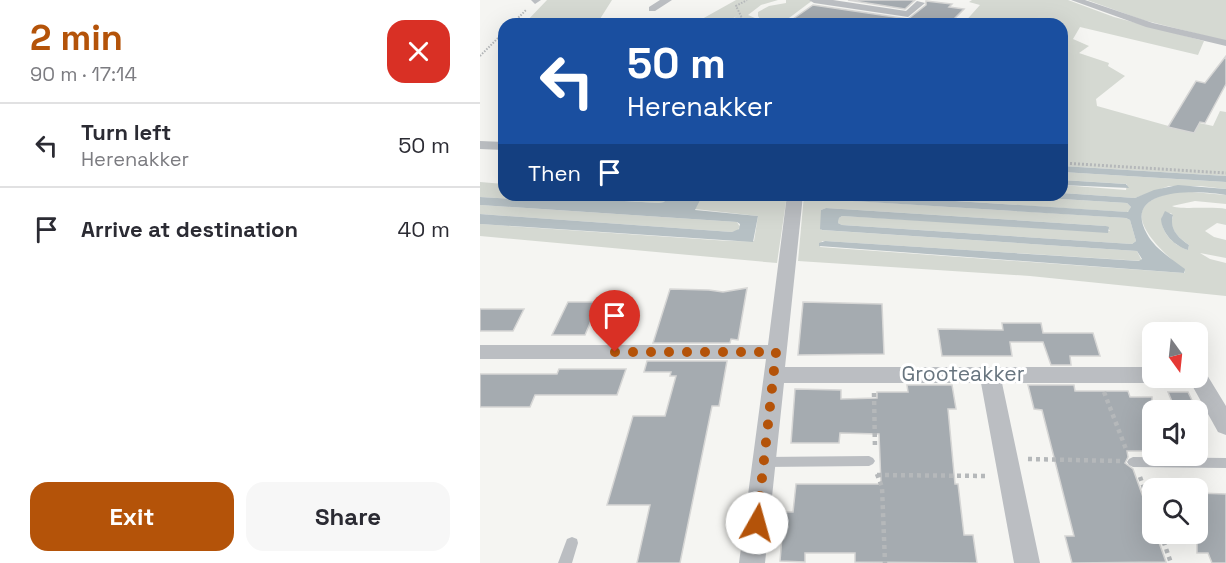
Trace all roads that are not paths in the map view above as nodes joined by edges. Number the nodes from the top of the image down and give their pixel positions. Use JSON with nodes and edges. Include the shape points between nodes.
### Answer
{"nodes":[{"id":1,"x":667,"y":0,"type":"edge"},
{"id":2,"x":814,"y":0,"type":"edge"},
{"id":3,"x":1076,"y":0,"type":"edge"},
{"id":4,"x":920,"y":3,"type":"dead end"},
{"id":5,"x":652,"y":9,"type":"dead end"},
{"id":6,"x":1226,"y":43,"type":"edge"},
{"id":7,"x":480,"y":145,"type":"edge"},
{"id":8,"x":498,"y":146,"type":"edge"},
{"id":9,"x":794,"y":201,"type":"edge"},
{"id":10,"x":480,"y":352,"type":"edge"},
{"id":11,"x":776,"y":352,"type":"junction"},
{"id":12,"x":774,"y":375,"type":"junction"},
{"id":13,"x":990,"y":375,"type":"junction"},
{"id":14,"x":1142,"y":375,"type":"edge"},
{"id":15,"x":1206,"y":388,"type":"edge"},
{"id":16,"x":1226,"y":426,"type":"edge"},
{"id":17,"x":869,"y":461,"type":"dead end"},
{"id":18,"x":764,"y":462,"type":"junction"},
{"id":19,"x":1133,"y":462,"type":"road end"},
{"id":20,"x":1226,"y":463,"type":"edge"},
{"id":21,"x":572,"y":543,"type":"dead end"},
{"id":22,"x":565,"y":563,"type":"edge"},
{"id":23,"x":752,"y":563,"type":"edge"},
{"id":24,"x":1027,"y":563,"type":"edge"}],
"edges":[{"from":1,"to":5,"type":"street"},
{"from":2,"to":4,"type":"street","via":[[878,14],[908,14]]},
{"from":3,"to":6,"type":"street","via":[[1150,25]]},
{"from":7,"to":8,"type":"street"},
{"from":9,"to":11,"type":"street"},
{"from":10,"to":11,"type":"street"},
{"from":11,"to":12,"type":"street"},
{"from":12,"to":13,"type":"street","name":"Grooteakker"},
{"from":12,"to":18,"type":"street"},
{"from":13,"to":14,"type":"street","name":"Grooteakker"},
{"from":13,"to":24,"type":"street"},
{"from":15,"to":16,"type":"street"},
{"from":17,"to":18,"type":"lane"},
{"from":18,"to":23,"type":"street"},
{"from":19,"to":20,"type":"lane"},
{"from":21,"to":22,"type":"lane"}]}
